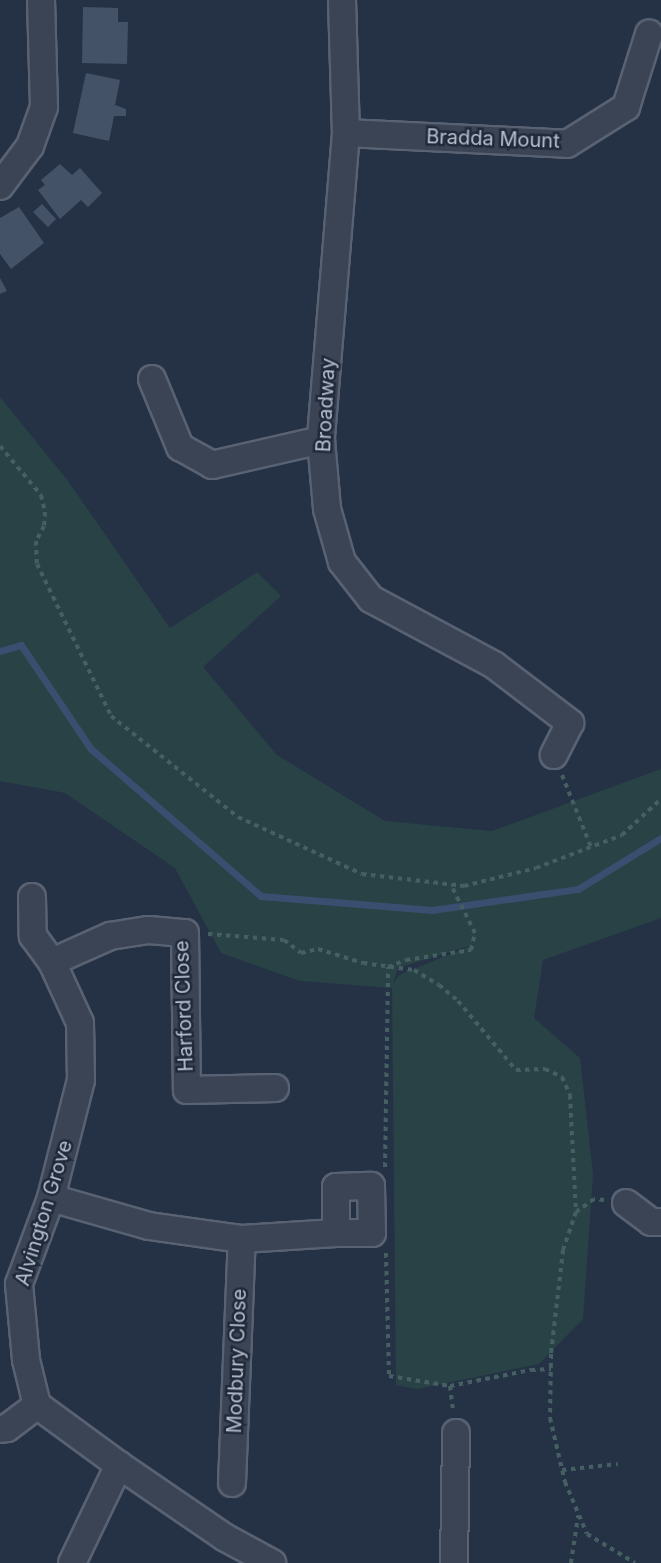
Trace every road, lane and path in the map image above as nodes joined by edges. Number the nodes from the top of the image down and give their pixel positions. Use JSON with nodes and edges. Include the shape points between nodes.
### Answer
{"nodes":[{"id":1,"x":41,"y":0,"type":"edge"},
{"id":2,"x":342,"y":0,"type":"edge"},
{"id":3,"x":649,"y":34,"type":"dead end"},
{"id":4,"x":346,"y":133,"type":"junction"},
{"id":5,"x":0,"y":186,"type":"edge"},
{"id":6,"x":152,"y":379,"type":"dead end"},
{"id":7,"x":321,"y":440,"type":"junction"},
{"id":8,"x":0,"y":446,"type":"edge"},
{"id":9,"x":554,"y":755,"type":"joint"},
{"id":10,"x":661,"y":800,"type":"edge"},
{"id":11,"x":591,"y":847,"type":"junction"},
{"id":12,"x":451,"y":885,"type":"junction"},
{"id":13,"x":32,"y":897,"type":"dead end"},
{"id":14,"x":185,"y":933,"type":"junction"},
{"id":15,"x":52,"y":962,"type":"junction"},
{"id":16,"x":387,"y":967,"type":"junction"},
{"id":17,"x":275,"y":1088,"type":"dead end"},
{"id":18,"x":385,"y":1169,"type":"dead end"},
{"id":19,"x":51,"y":1198,"type":"junction"},
{"id":20,"x":626,"y":1203,"type":"joint"},
{"id":21,"x":576,"y":1212,"type":"junction"},
{"id":22,"x":661,"y":1222,"type":"edge"},
{"id":23,"x":336,"y":1233,"type":"dead end"},
{"id":24,"x":242,"y":1239,"type":"junction"},
{"id":25,"x":386,"y":1245,"type":"dead end"},
{"id":26,"x":551,"y":1369,"type":"junction"},
{"id":27,"x":37,"y":1405,"type":"junction"},
{"id":28,"x":0,"y":1428,"type":"edge"},
{"id":29,"x":456,"y":1433,"type":"dead end"},
{"id":30,"x":618,"y":1464,"type":"dead end"},
{"id":31,"x":119,"y":1465,"type":"junction"},
{"id":32,"x":562,"y":1470,"type":"junction"},
{"id":33,"x":232,"y":1483,"type":"dead end"},
{"id":34,"x":578,"y":1514,"type":"junction"},
{"id":35,"x":72,"y":1563,"type":"edge"},
{"id":36,"x":272,"y":1563,"type":"edge"},
{"id":37,"x":454,"y":1563,"type":"edge"},
{"id":38,"x":571,"y":1563,"type":"edge"},
{"id":39,"x":635,"y":1563,"type":"edge"}],
"edges":[{"from":1,"to":5,"type":"street","via":[[44,107],[30,146]]},
{"from":2,"to":4,"type":"street","name":"Broadway"},
{"from":3,"to":4,"type":"street","name":"Bradda Mount","via":[[626,107],[567,144]]},
{"from":4,"to":7,"type":"street","name":"Broadway"},
{"from":6,"to":7,"type":"street","via":[[180,447],[212,465]]},
{"from":7,"to":9,"type":"street","name":"Broadway","via":[[327,509],[342,562],[371,599],[494,665],[570,723]]},
{"from":8,"to":12,"type":"path","via":[[41,495],[45,512],[44,526],[36,541],[37,564],[111,716],[238,817],[362,874]]},
{"from":9,"to":11,"type":"path"},
{"from":10,"to":11,"type":"path","via":[[622,835]]},
{"from":11,"to":12,"type":"path","via":[[536,868],[464,886]]},
{"from":12,"to":16,"type":"path","via":[[476,933],[471,950],[406,960]]},
{"from":13,"to":15,"type":"street","name":"Alvington Grove","via":[[33,936]]},
{"from":14,"to":15,"type":"street","name":"Harford Close","via":[[148,930],[110,936]]},
{"from":14,"to":16,"type":"path","via":[[284,940],[301,953],[318,949]]},
{"from":14,"to":17,"type":"street","name":"Harford Close","via":[[187,1090]]},
{"from":15,"to":19,"type":"street","name":"Alvington Grove","via":[[80,1023],[81,1080]]},
{"from":16,"to":18,"type":"path"},
{"from":16,"to":21,"type":"path","via":[[414,970],[439,985],[477,1021],[516,1070],[545,1070],[562,1077],[570,1095]]},
{"from":19,"to":24,"type":"street","via":[[149,1226]]},
{"from":19,"to":27,"type":"street","name":"Alvington Grove","via":[[19,1284],[26,1360]]},
{"from":20,"to":21,"type":"path","via":[[594,1199]]},
{"from":20,"to":22,"type":"street","via":[[651,1222]]},
{"from":21,"to":26,"type":"path","via":[[563,1250]]},
{"from":23,"to":24,"type":"street"},
{"from":24,"to":33,"type":"street","name":"Modbury Close"},
{"from":25,"to":26,"type":"path","via":[[389,1376],[450,1386]]},
{"from":26,"to":32,"type":"path","via":[[550,1418]]},
{"from":27,"to":28,"type":"street","via":[[7,1428]]},
{"from":27,"to":31,"type":"street"},
{"from":29,"to":37,"type":"street"},
{"from":30,"to":32,"type":"path"},
{"from":31,"to":35,"type":"street"},
{"from":31,"to":36,"type":"street","via":[[224,1537]]},
{"from":32,"to":34,"type":"path"},
{"from":34,"to":38,"type":"path"},
{"from":34,"to":39,"type":"path","via":[[586,1534]]}]}
